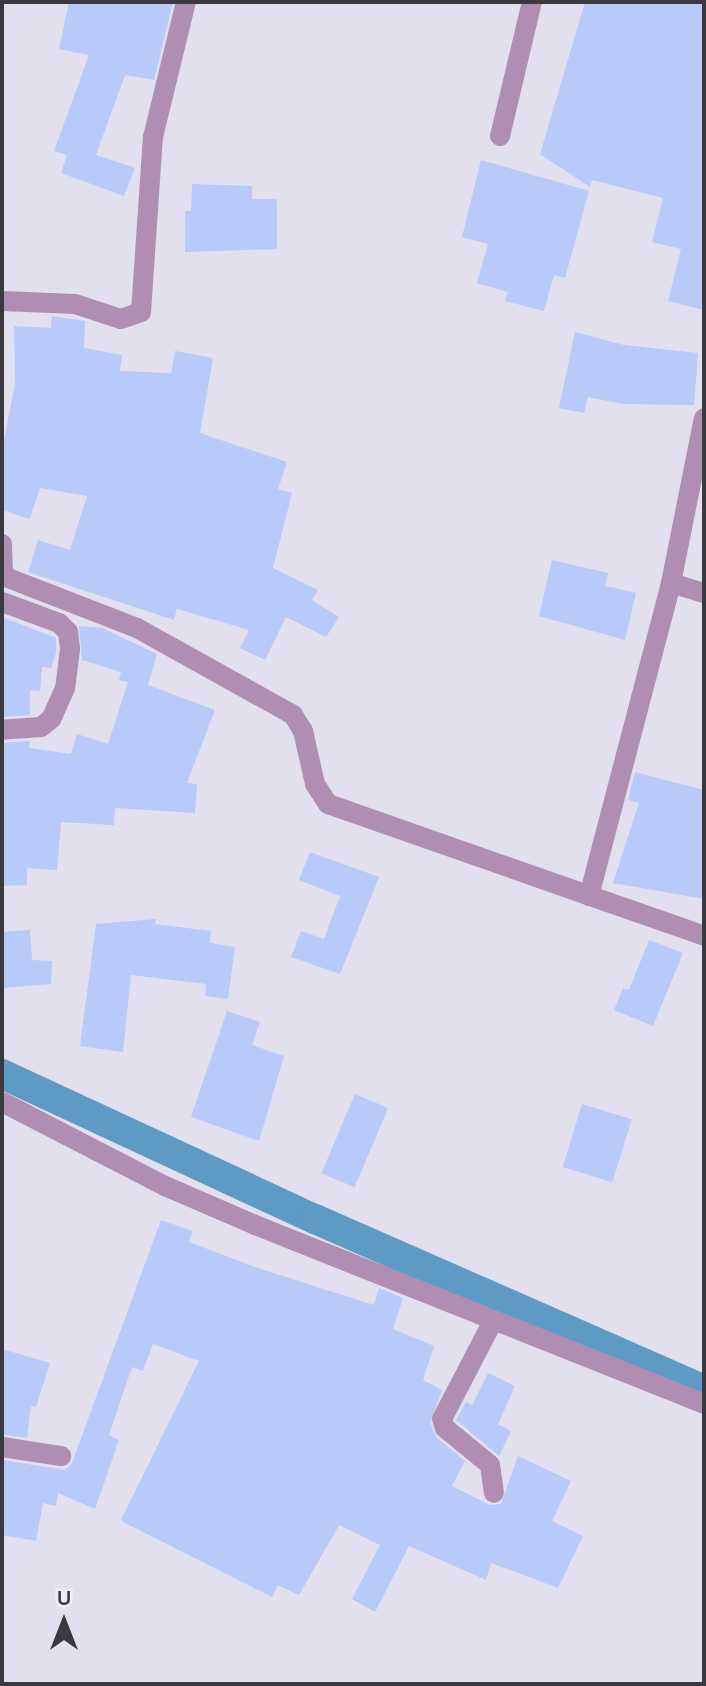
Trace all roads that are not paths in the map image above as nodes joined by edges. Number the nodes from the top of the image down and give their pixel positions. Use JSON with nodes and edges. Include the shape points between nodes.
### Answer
{"nodes":[{"id":1,"x":186,"y":2,"type":"edge"},
{"id":2,"x":532,"y":2,"type":"edge"},
{"id":3,"x":500,"y":136,"type":"dead end"},
{"id":4,"x":2,"y":301,"type":"edge"},
{"id":5,"x":704,"y":418,"type":"edge"},
{"id":6,"x":2,"y":544,"type":"edge"},
{"id":7,"x":3,"y":582,"type":"edge"},
{"id":8,"x":671,"y":583,"type":"junction"},
{"id":9,"x":704,"y":593,"type":"edge"},
{"id":10,"x":2,"y":602,"type":"edge"},
{"id":11,"x":2,"y":730,"type":"edge"},
{"id":12,"x":589,"y":896,"type":"junction"},
{"id":13,"x":704,"y":936,"type":"edge"},
{"id":14,"x":2,"y":1102,"type":"edge"},
{"id":15,"x":493,"y":1321,"type":"junction"},
{"id":16,"x":704,"y":1404,"type":"edge"},
{"id":17,"x":2,"y":1447,"type":"edge"},
{"id":18,"x":61,"y":1456,"type":"dead end"},
{"id":19,"x":494,"y":1493,"type":"dead end"}],
"edges":[{"from":1,"to":4,"type":"street","via":[[153,137],[141,312],[121,319],[75,304]]},
{"from":2,"to":3,"type":"street"},
{"from":5,"to":8,"type":"street"},
{"from":6,"to":7,"type":"street"},
{"from":7,"to":12,"type":"street","via":[[137,628],[269,697],[293,715],[303,731],[315,784],[328,804]]},
{"from":8,"to":9,"type":"street"},
{"from":8,"to":12,"type":"street"},
{"from":10,"to":11,"type":"street","via":[[59,623],[68,632],[70,649],[65,688],[51,719],[41,727]]},
{"from":12,"to":13,"type":"street"},
{"from":14,"to":15,"type":"street","via":[[165,1186]]},
{"from":15,"to":16,"type":"street"},
{"from":15,"to":19,"type":"street","via":[[442,1419],[445,1428],[490,1465]]},
{"from":17,"to":18,"type":"street"}]}
